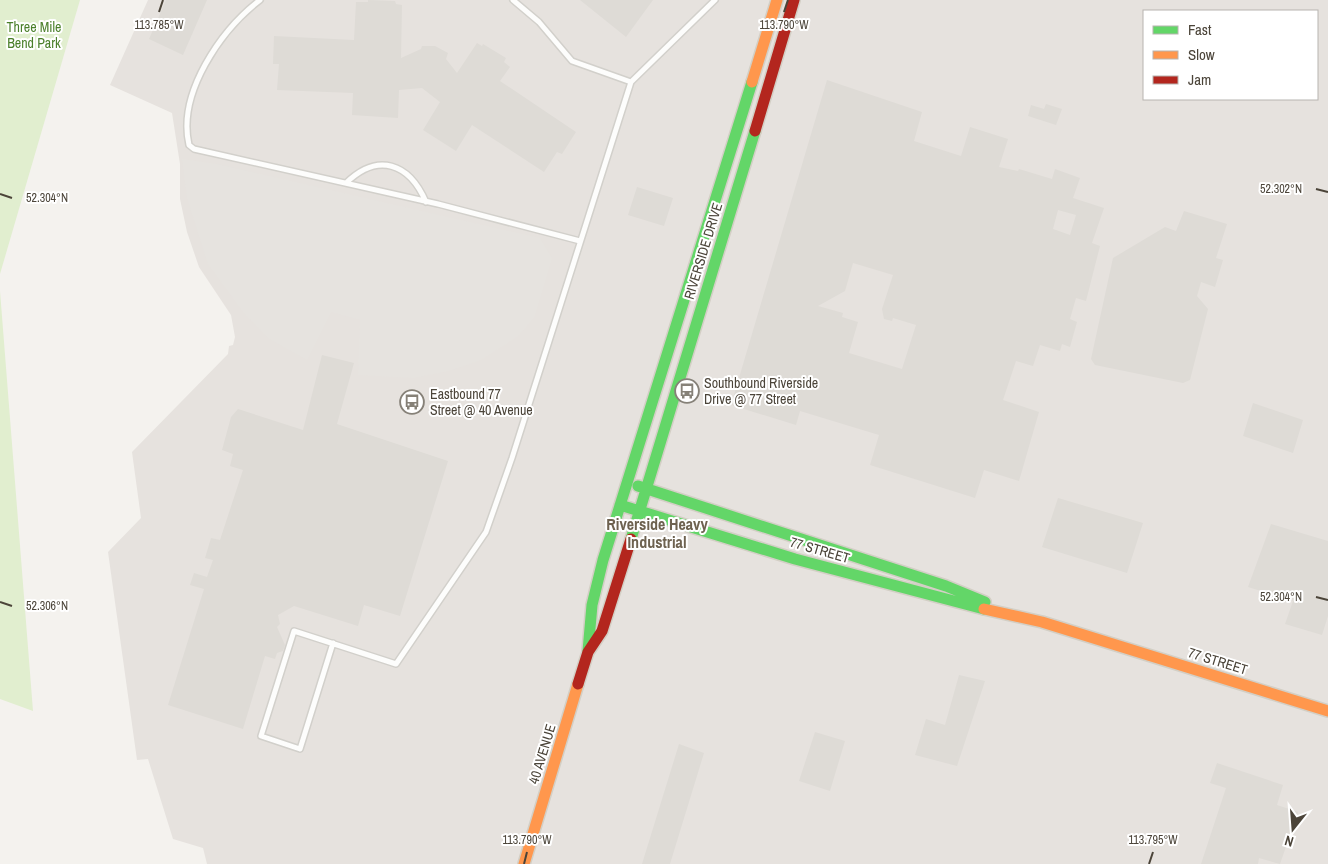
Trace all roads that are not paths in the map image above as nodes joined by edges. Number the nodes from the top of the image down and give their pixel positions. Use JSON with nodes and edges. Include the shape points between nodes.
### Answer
{"nodes":[{"id":1,"x":260,"y":0,"type":"edge"},
{"id":2,"x":513,"y":0,"type":"edge"},
{"id":3,"x":715,"y":0,"type":"edge"},
{"id":4,"x":777,"y":0,"type":"edge"},
{"id":5,"x":794,"y":0,"type":"edge"},
{"id":6,"x":631,"y":82,"type":"junction"},
{"id":7,"x":346,"y":184,"type":"junction"},
{"id":8,"x":426,"y":202,"type":"junction"},
{"id":9,"x":580,"y":241,"type":"junction"},
{"id":10,"x":628,"y":483,"type":"junction"},
{"id":11,"x":647,"y":488,"type":"junction"},
{"id":12,"x":620,"y":505,"type":"junction"},
{"id":13,"x":640,"y":511,"type":"junction"},
{"id":14,"x":1013,"y":614,"type":"junction"},
{"id":15,"x":333,"y":643,"type":"junction"},
{"id":16,"x":588,"y":652,"type":"junction"},
{"id":17,"x":1328,"y":711,"type":"edge"},
{"id":18,"x":524,"y":864,"type":"edge"}],
"edges":[{"from":1,"to":7,"type":"lane","via":[[234,24],[210,55],[192,102],[187,126],[189,145],[194,149]]},
{"from":2,"to":6,"type":"lane","via":[[539,22],[572,61]]},
{"from":3,"to":6,"type":"lane"},
{"from":4,"to":10,"type":"main road","name":"RIVERSIDE DRIVE"},
{"from":5,"to":11,"type":"main road","name":"RIVERSIDE DRIVE"},
{"from":6,"to":9,"type":"lane"},
{"from":7,"to":8,"type":"lane"},
{"from":7,"to":8,"type":"lane","via":[[358,172],[385,165],[408,173],[419,185]]},
{"from":8,"to":9,"type":"lane"},
{"from":9,"to":15,"type":"lane","via":[[486,532],[396,664]]},
{"from":10,"to":11,"type":"main road","name":"77 STREET"},
{"from":10,"to":12,"type":"main road","name":"40 AVENUE"},
{"from":11,"to":13,"type":"main road","name":"RIVERSIDE DRIVE"},
{"from":11,"to":14,"type":"main road","name":"77 STREET","via":[[946,586]]},
{"from":12,"to":13,"type":"main road","name":"77 STREET"},
{"from":12,"to":16,"type":"main road","name":"40 AVENUE","via":[[604,548],[588,627]]},
{"from":13,"to":14,"type":"main road","name":"77 STREET","via":[[795,559],[929,596]]},
{"from":13,"to":16,"type":"main road","name":"40 AVENUE","via":[[602,631]]},
{"from":14,"to":17,"type":"main road","name":"77 STREET"},
{"from":15,"to":15,"type":"lane","via":[[300,749],[261,736],[294,631]]},
{"from":16,"to":18,"type":"main road","name":"40 AVENUE"}]}
